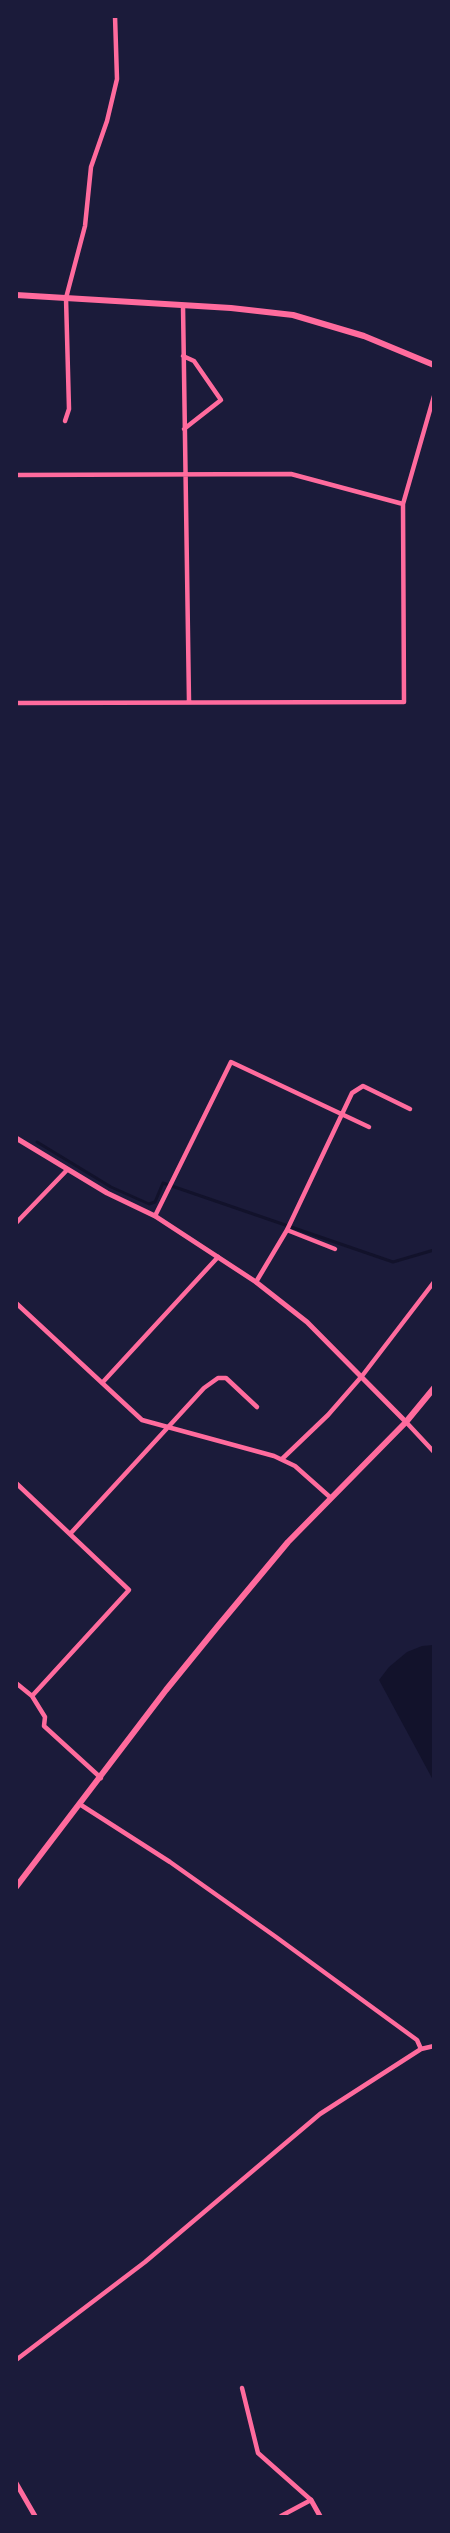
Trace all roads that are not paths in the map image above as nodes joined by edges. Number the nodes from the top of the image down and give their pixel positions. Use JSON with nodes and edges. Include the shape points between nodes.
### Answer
{"nodes":[{"id":1,"x":115,"y":16,"type":"edge"},
{"id":2,"x":16,"y":296,"type":"edge"},
{"id":3,"x":66,"y":298,"type":"junction"},
{"id":4,"x":183,"y":306,"type":"junction"},
{"id":5,"x":183,"y":356,"type":"junction"},
{"id":6,"x":434,"y":365,"type":"edge"},
{"id":7,"x":434,"y":396,"type":"edge"},
{"id":8,"x":65,"y":421,"type":"dead end"},
{"id":9,"x":184,"y":429,"type":"junction"},
{"id":10,"x":184,"y":473,"type":"junction"},
{"id":11,"x":16,"y":475,"type":"edge"},
{"id":12,"x":403,"y":504,"type":"junction"},
{"id":13,"x":189,"y":701,"type":"junction"},
{"id":14,"x":16,"y":703,"type":"edge"},
{"id":15,"x":410,"y":1109,"type":"dead end"},
{"id":16,"x":342,"y":1115,"type":"junction"},
{"id":17,"x":369,"y":1127,"type":"dead end"},
{"id":18,"x":16,"y":1138,"type":"edge"},
{"id":19,"x":67,"y":1170,"type":"junction"},
{"id":20,"x":155,"y":1216,"type":"junction"},
{"id":21,"x":16,"y":1223,"type":"edge"},
{"id":22,"x":287,"y":1230,"type":"junction"},
{"id":23,"x":335,"y":1249,"type":"dead end"},
{"id":24,"x":218,"y":1257,"type":"junction"},
{"id":25,"x":256,"y":1282,"type":"junction"},
{"id":26,"x":434,"y":1282,"type":"edge"},
{"id":27,"x":16,"y":1303,"type":"edge"},
{"id":28,"x":362,"y":1376,"type":"junction"},
{"id":29,"x":102,"y":1383,"type":"junction"},
{"id":30,"x":434,"y":1388,"type":"edge"},
{"id":31,"x":257,"y":1407,"type":"dead end"},
{"id":32,"x":406,"y":1422,"type":"junction"},
{"id":33,"x":170,"y":1427,"type":"junction"},
{"id":34,"x":434,"y":1452,"type":"edge"},
{"id":35,"x":282,"y":1459,"type":"junction"},
{"id":36,"x":16,"y":1483,"type":"edge"},
{"id":37,"x":331,"y":1498,"type":"junction"},
{"id":38,"x":70,"y":1534,"type":"junction"},
{"id":39,"x":16,"y":1683,"type":"edge"},
{"id":40,"x":32,"y":1696,"type":"junction"},
{"id":41,"x":101,"y":1778,"type":"junction"},
{"id":42,"x":81,"y":1805,"type":"junction"},
{"id":43,"x":16,"y":1887,"type":"edge"},
{"id":44,"x":434,"y":2046,"type":"edge"},
{"id":45,"x":421,"y":2049,"type":"junction"},
{"id":46,"x":16,"y":2360,"type":"edge"},
{"id":47,"x":242,"y":2388,"type":"dead end"},
{"id":48,"x":16,"y":2483,"type":"edge"},
{"id":49,"x":311,"y":2500,"type":"junction"},
{"id":50,"x":35,"y":2517,"type":"edge"},
{"id":51,"x":281,"y":2517,"type":"edge"},
{"id":52,"x":320,"y":2517,"type":"edge"}],
"edges":[{"from":1,"to":3,"type":"street","via":[[117,79],[91,167],[85,226]]},
{"from":2,"to":3,"type":"main road"},
{"from":3,"to":4,"type":"main road"},
{"from":3,"to":8,"type":"street","via":[[69,409]]},
{"from":4,"to":5,"type":"street"},
{"from":4,"to":6,"type":"main road","via":[[293,315],[364,336]]},
{"from":5,"to":9,"type":"street"},
{"from":5,"to":9,"type":"street","via":[[194,361],[221,400]]},
{"from":7,"to":12,"type":"street"},
{"from":9,"to":10,"type":"street"},
{"from":10,"to":11,"type":"street"},
{"from":10,"to":12,"type":"street","via":[[291,474]]},
{"from":10,"to":13,"type":"street"},
{"from":12,"to":13,"type":"street","via":[[404,702]]},
{"from":13,"to":14,"type":"street"},
{"from":15,"to":16,"type":"street","via":[[363,1086],[352,1093]]},
{"from":16,"to":17,"type":"street"},
{"from":16,"to":20,"type":"street","via":[[231,1062]]},
{"from":16,"to":22,"type":"street"},
{"from":18,"to":19,"type":"street"},
{"from":19,"to":20,"type":"street"},
{"from":19,"to":21,"type":"street"},
{"from":20,"to":24,"type":"street"},
{"from":22,"to":23,"type":"street"},
{"from":22,"to":25,"type":"street"},
{"from":24,"to":25,"type":"street"},
{"from":24,"to":29,"type":"street"},
{"from":25,"to":28,"type":"street","via":[[307,1322]]},
{"from":26,"to":28,"type":"street"},
{"from":27,"to":29,"type":"street"},
{"from":28,"to":32,"type":"street"},
{"from":28,"to":35,"type":"street"},
{"from":29,"to":33,"type":"street","via":[[142,1420]]},
{"from":30,"to":32,"type":"main road"},
{"from":31,"to":33,"type":"street","via":[[226,1378],[218,1378],[204,1388]]},
{"from":32,"to":34,"type":"street"},
{"from":32,"to":37,"type":"main road"},
{"from":33,"to":35,"type":"street"},
{"from":33,"to":38,"type":"street"},
{"from":35,"to":37,"type":"street"},
{"from":36,"to":38,"type":"street"},
{"from":37,"to":41,"type":"main road","via":[[288,1542],[218,1626]]},
{"from":38,"to":40,"type":"street","via":[[129,1590]]},
{"from":39,"to":40,"type":"street"},
{"from":40,"to":41,"type":"street","via":[[45,1716],[44,1725]]},
{"from":41,"to":42,"type":"main road"},
{"from":42,"to":43,"type":"main road"},
{"from":42,"to":45,"type":"street","via":[[257,1924],[417,2040]]},
{"from":44,"to":45,"type":"street"},
{"from":45,"to":46,"type":"street","via":[[320,2114],[145,2262]]},
{"from":47,"to":49,"type":"street","via":[[258,2452]]},
{"from":48,"to":50,"type":"street"},
{"from":49,"to":51,"type":"street"},
{"from":49,"to":52,"type":"street"}]}
